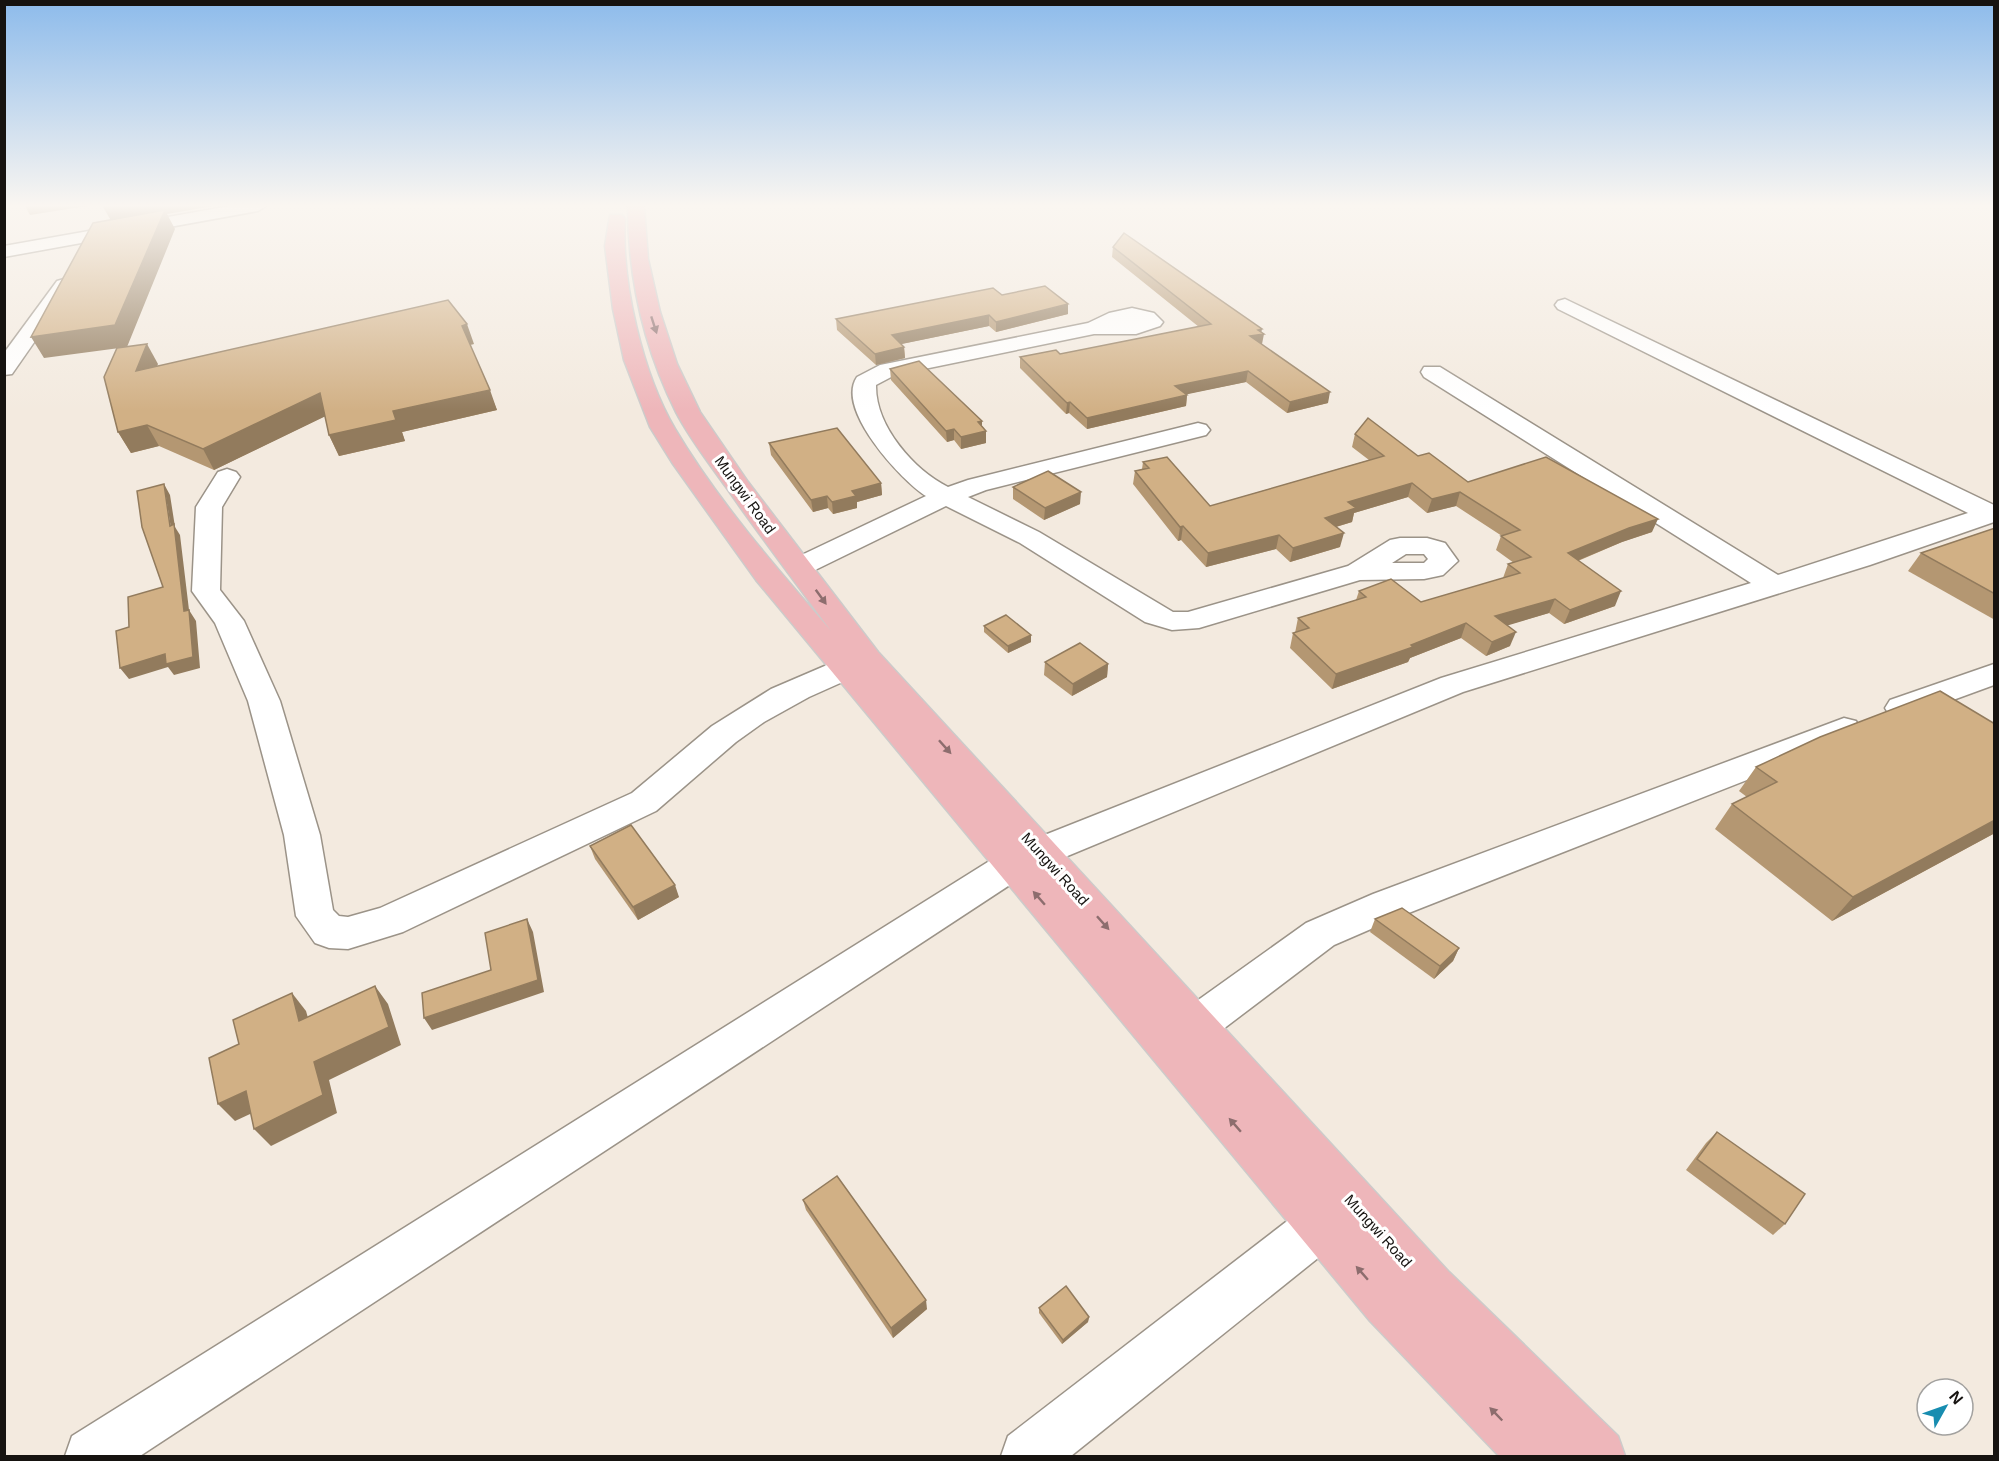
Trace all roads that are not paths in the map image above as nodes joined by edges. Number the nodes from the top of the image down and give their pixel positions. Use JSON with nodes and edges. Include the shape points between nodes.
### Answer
{"nodes":[{"id":1,"x":71,"y":274,"type":"edge"},
{"id":2,"x":618,"y":274,"type":"edge"},
{"id":3,"x":642,"y":274,"type":"edge"},
{"id":4,"x":1564,"y":305,"type":"dead end"},
{"id":5,"x":1094,"y":328,"type":"dead end"},
{"id":6,"x":4,"y":369,"type":"edge"},
{"id":7,"x":1432,"y":372,"type":"dead end"},
{"id":8,"x":1198,"y":430,"type":"dead end"},
{"id":9,"x":226,"y":477,"type":"dead end"},
{"id":10,"x":948,"y":496,"type":"junction"},
{"id":11,"x":1992,"y":513,"type":"edge"},
{"id":12,"x":800,"y":567,"type":"junction"},
{"id":13,"x":1358,"y":572,"type":"dead end"},
{"id":14,"x":1774,"y":585,"type":"junction"},
{"id":15,"x":845,"y":669,"type":"junction"},
{"id":16,"x":1995,"y":674,"type":"edge"},
{"id":17,"x":1026,"y":859,"type":"junction"},
{"id":18,"x":1195,"y":1026,"type":"junction"},
{"id":19,"x":1321,"y":1225,"type":"junction"},
{"id":20,"x":92,"y":1456,"type":"edge"},
{"id":21,"x":1028,"y":1456,"type":"edge"},
{"id":22,"x":1537,"y":1456,"type":"edge"},
{"id":23,"x":1598,"y":1456,"type":"edge"}],
"edges":[{"from":1,"to":6,"type":"street"},
{"from":2,"to":15,"type":"main road","name":"Mungwi Road","via":[[635,360],[662,427],[766,574]]},
{"from":3,"to":12,"type":"main road","name":"Mungwi Road","one_way":true,"via":[[664,356],[688,412],[783,549]]},
{"from":4,"to":11,"type":"street"},
{"from":5,"to":10,"type":"street","via":[[888,370],[865,382],[863,392],[873,420],[890,447],[913,476]]},
{"from":7,"to":14,"type":"street"},
{"from":8,"to":10,"type":"street","via":[[977,485]]},
{"from":9,"to":15,"type":"street","via":[[209,507],[206,591],[229,621],[264,701],[302,835],[315,916],[329,932],[348,933],[389,921],[636,806],[661,791],[724,734],[773,700]]},
{"from":10,"to":12,"type":"street"},
{"from":10,"to":13,"type":"street","via":[[1011,527],[1155,616],[1172,621],[1189,621]]},
{"from":11,"to":14,"type":"street"},
{"from":12,"to":17,"type":"main road","name":"Mungwi Road","one_way":true,"via":[[867,659]]},
{"from":14,"to":17,"type":"street","via":[[1452,685]]},
{"from":15,"to":17,"type":"main road","name":"Mungwi Road"},
{"from":16,"to":18,"type":"street","via":[[1320,934]]},
{"from":17,"to":18,"type":"main road","name":"Mungwi Road","one_way":true},
{"from":19,"to":17,"type":"main road","name":"Mungwi Road","one_way":true},
{"from":17,"to":20,"type":"street"},
{"from":18,"to":23,"type":"main road","name":"Mungwi Road","via":[[1430,1289]]},
{"from":19,"to":21,"type":"street"},
{"from":22,"to":19,"type":"main road","name":"Mungwi Road","one_way":true,"via":[[1388,1303]]}]}
